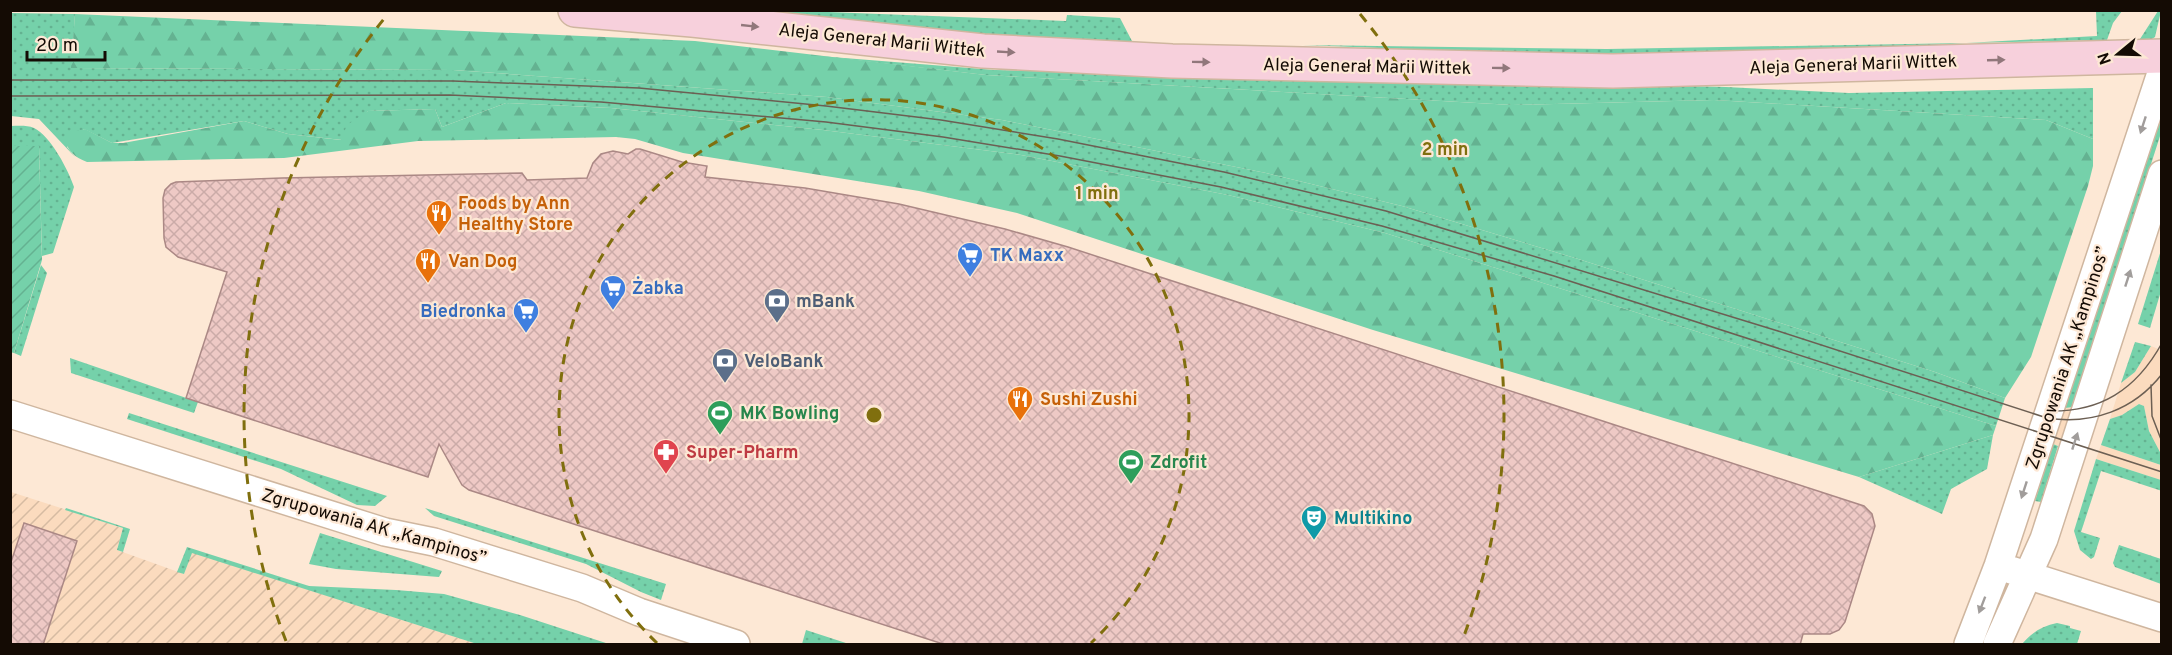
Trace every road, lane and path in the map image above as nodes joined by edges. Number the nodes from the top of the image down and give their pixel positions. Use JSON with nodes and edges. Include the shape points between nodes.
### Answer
{"nodes":[{"id":1,"x":575,"y":10,"type":"edge"},
{"id":2,"x":2162,"y":56,"type":"edge"},
{"id":3,"x":2162,"y":70,"type":"edge"},
{"id":4,"x":2162,"y":174,"type":"edge"},
{"id":5,"x":10,"y":414,"type":"edge"},
{"id":6,"x":1998,"y":566,"type":"junction"},
{"id":7,"x":2027,"y":575,"type":"junction"},
{"id":8,"x":2162,"y":618,"type":"edge"},
{"id":9,"x":736,"y":645,"type":"edge"},
{"id":10,"x":1968,"y":645,"type":"edge"},
{"id":11,"x":1997,"y":645,"type":"edge"}],
"edges":[{"from":1,"to":2,"type":"main road","name":"Aleja Generał Marii Wittek","one_way":true,"via":[[983,51],[1172,61],[1613,71]]},
{"from":3,"to":6,"type":"street","name":"Zgrupowania AK „Kampinos”","one_way":true},
{"from":7,"to":4,"type":"street","name":"Zgrupowania AK „Kampinos”","one_way":true,"via":[[2052,515]]},
{"from":5,"to":9,"type":"street","name":"Zgrupowania AK „Kampinos”","via":[[385,532],[434,542],[573,585]]},
{"from":6,"to":7,"type":"street"},
{"from":6,"to":10,"type":"street","name":"Zgrupowania AK „Kampinos”","one_way":true},
{"from":7,"to":8,"type":"street"},
{"from":7,"to":11,"type":"street","name":"Zgrupowania AK „Kampinos”"}]}
